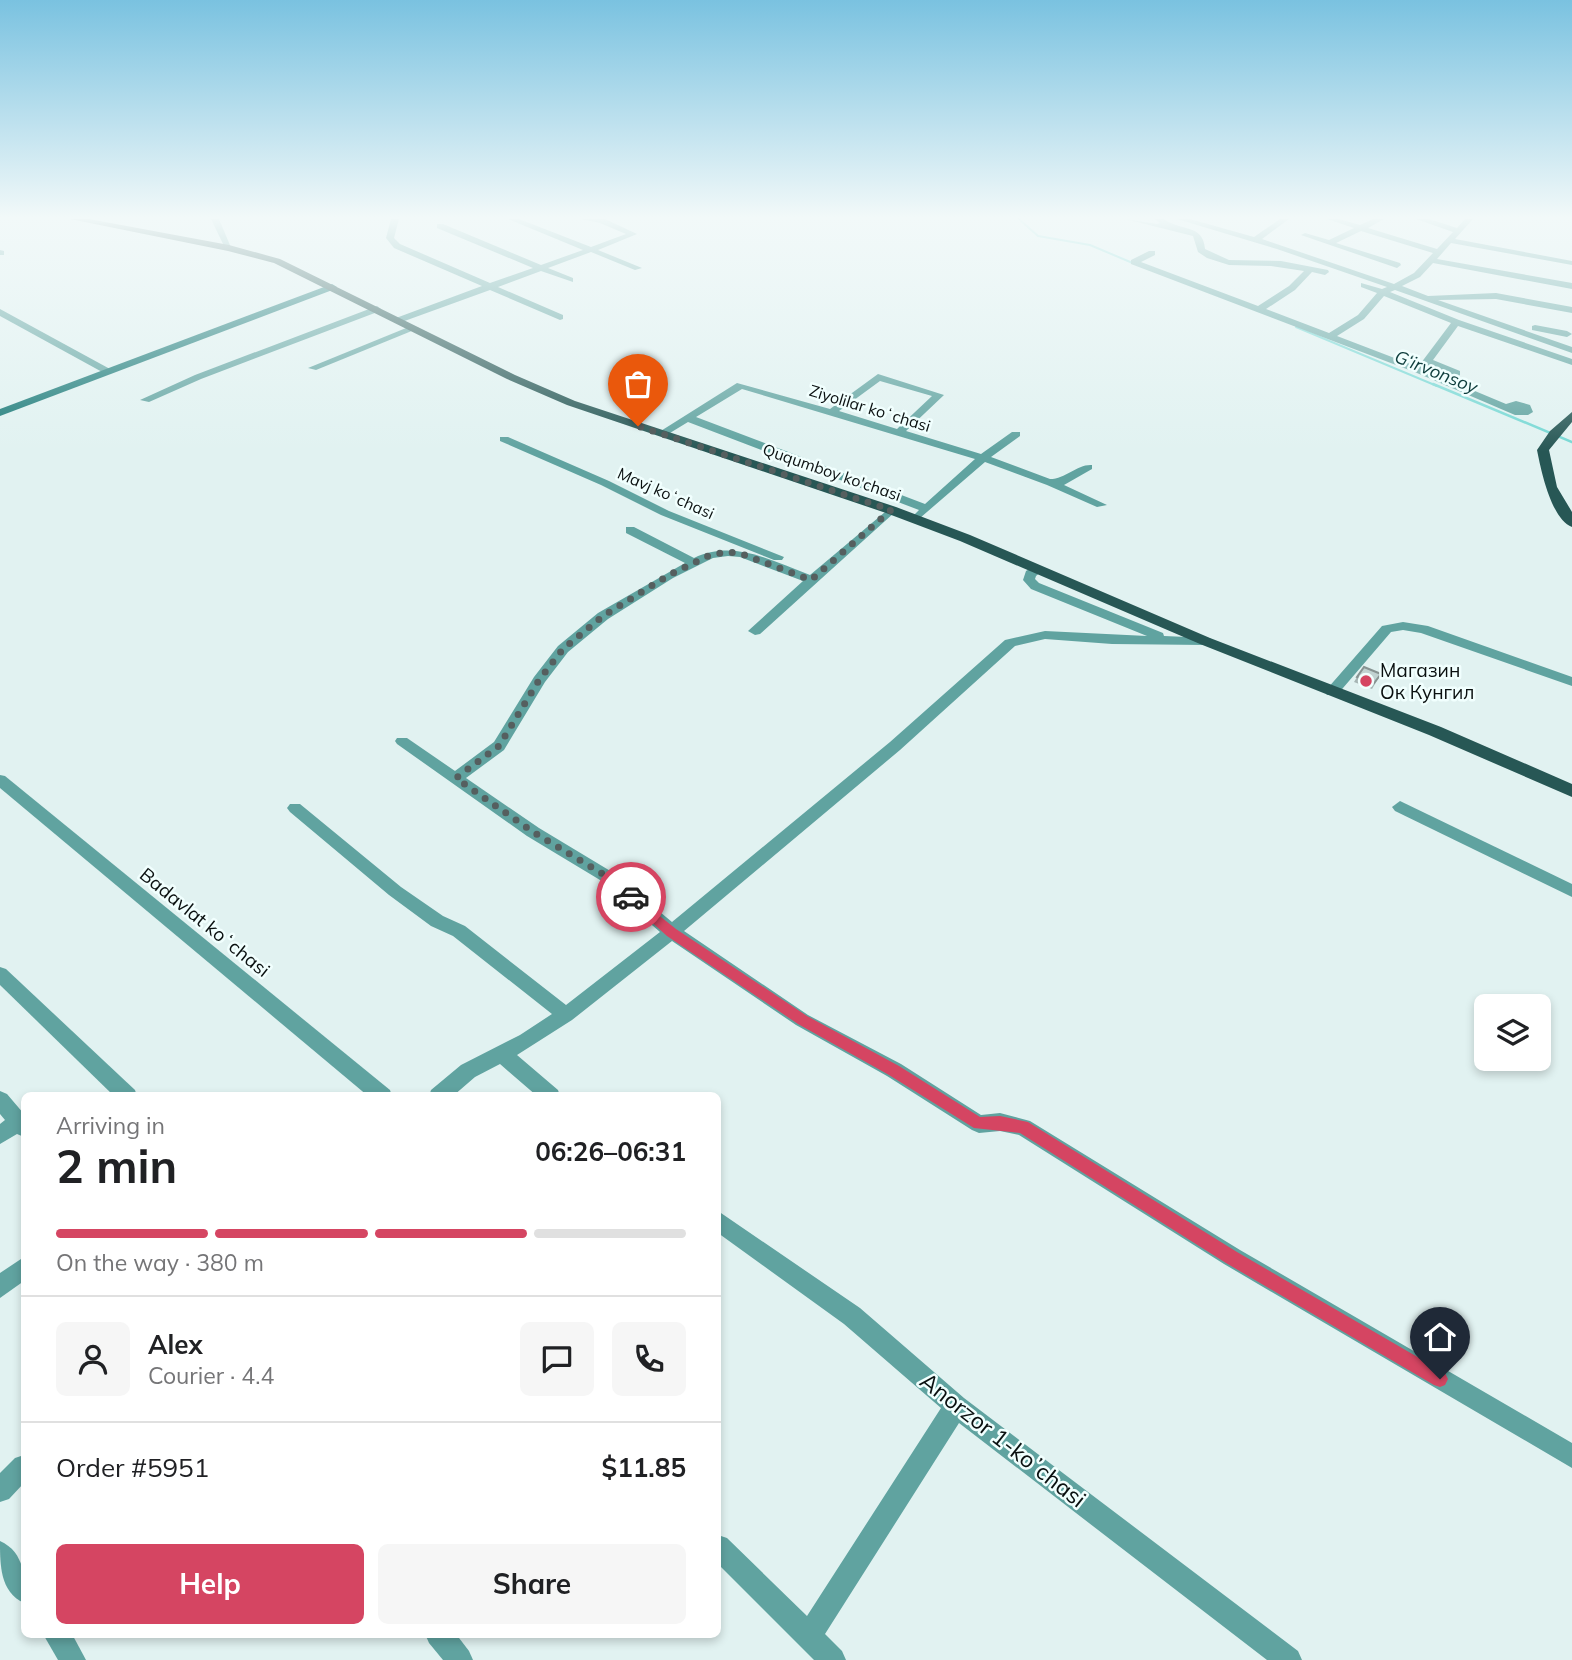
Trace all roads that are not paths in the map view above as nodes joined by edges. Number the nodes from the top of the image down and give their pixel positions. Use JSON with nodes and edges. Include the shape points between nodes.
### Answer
{"nodes":[{"id":1,"x":307,"y":296,"type":"edge"},
{"id":2,"x":351,"y":296,"type":"edge"},
{"id":3,"x":464,"y":296,"type":"edge"},
{"id":4,"x":512,"y":296,"type":"edge"},
{"id":5,"x":1224,"y":296,"type":"edge"},
{"id":6,"x":1279,"y":296,"type":"edge"},
{"id":7,"x":1379,"y":296,"type":"edge"},
{"id":8,"x":1391,"y":296,"type":"edge"},
{"id":9,"x":1463,"y":296,"type":"edge"},
{"id":10,"x":1499,"y":296,"type":"edge"},
{"id":11,"x":1425,"y":297,"type":"joint"},
{"id":12,"x":1436,"y":301,"type":"junction"},
{"id":13,"x":377,"y":309,"type":"junction"},
{"id":14,"x":1259,"y":310,"type":"junction"},
{"id":15,"x":1572,"y":310,"type":"edge"},
{"id":16,"x":0,"y":312,"type":"edge"},
{"id":17,"x":560,"y":317,"type":"dead end"},
{"id":18,"x":399,"y":320,"type":"junction"},
{"id":19,"x":1456,"y":322,"type":"junction"},
{"id":20,"x":414,"y":328,"type":"junction"},
{"id":21,"x":1570,"y":333,"type":"edge"},
{"id":22,"x":1331,"y":336,"type":"junction"},
{"id":23,"x":1572,"y":350,"type":"edge"},
{"id":24,"x":1428,"y":361,"type":"junction"},
{"id":25,"x":1572,"y":362,"type":"edge"},
{"id":26,"x":313,"y":368,"type":"dead end"},
{"id":27,"x":107,"y":371,"type":"junction"},
{"id":28,"x":1420,"y":371,"type":"junction"},
{"id":29,"x":1443,"y":381,"type":"junction"},
{"id":30,"x":145,"y":400,"type":"dead end"},
{"id":31,"x":1509,"y":409,"type":"dead end"},
{"id":32,"x":0,"y":412,"type":"edge"},
{"id":33,"x":832,"y":412,"type":"junction"},
{"id":34,"x":1570,"y":416,"type":"edge"},
{"id":35,"x":688,"y":418,"type":"junction"},
{"id":36,"x":898,"y":433,"type":"junction"},
{"id":37,"x":661,"y":434,"type":"junction"},
{"id":38,"x":1016,"y":434,"type":"dead end"},
{"id":39,"x":504,"y":439,"type":"dead end"},
{"id":40,"x":983,"y":458,"type":"junction"},
{"id":41,"x":1088,"y":467,"type":"dead end"},
{"id":42,"x":1049,"y":482,"type":"junction"},
{"id":43,"x":1101,"y":505,"type":"dead end"},
{"id":44,"x":926,"y":509,"type":"junction"},
{"id":45,"x":891,"y":510,"type":"junction"},
{"id":46,"x":915,"y":519,"type":"junction"},
{"id":47,"x":1572,"y":523,"type":"edge"},
{"id":48,"x":630,"y":530,"type":"dead end"},
{"id":49,"x":695,"y":563,"type":"junction"},
{"id":50,"x":1037,"y":570,"type":"junction"},
{"id":51,"x":814,"y":576,"type":"junction"},
{"id":52,"x":755,"y":631,"type":"dead end"},
{"id":53,"x":1166,"y":639,"type":"junction"},
{"id":54,"x":1205,"y":641,"type":"junction"},
{"id":55,"x":1572,"y":682,"type":"edge"},
{"id":56,"x":1332,"y":692,"type":"junction"},
{"id":57,"x":402,"y":741,"type":"dead end"},
{"id":58,"x":456,"y":778,"type":"junction"},
{"id":59,"x":0,"y":780,"type":"edge"},
{"id":60,"x":1572,"y":790,"type":"edge"},
{"id":61,"x":1400,"y":807,"type":"dead end"},
{"id":62,"x":295,"y":808,"type":"dead end"},
{"id":63,"x":1572,"y":891,"type":"edge"},
{"id":64,"x":672,"y":932,"type":"junction"},
{"id":65,"x":0,"y":974,"type":"edge"},
{"id":66,"x":566,"y":1015,"type":"junction"},
{"id":67,"x":501,"y":1053,"type":"junction"},
{"id":68,"x":124,"y":1092,"type":"edge"},
{"id":69,"x":378,"y":1092,"type":"edge"},
{"id":70,"x":443,"y":1092,"type":"edge"},
{"id":71,"x":546,"y":1092,"type":"edge"},
{"id":72,"x":0,"y":1100,"type":"edge"},
{"id":73,"x":21,"y":1123,"type":"edge"},
{"id":74,"x":21,"y":1124,"type":"edge"},
{"id":75,"x":0,"y":1135,"type":"edge"},
{"id":76,"x":721,"y":1223,"type":"edge"},
{"id":77,"x":21,"y":1270,"type":"edge"},
{"id":78,"x":0,"y":1287,"type":"edge"},
{"id":79,"x":956,"y":1406,"type":"junction"},
{"id":80,"x":1572,"y":1456,"type":"edge"},
{"id":81,"x":21,"y":1470,"type":"edge"},
{"id":82,"x":0,"y":1490,"type":"edge"},
{"id":83,"x":721,"y":1550,"type":"edge"},
{"id":84,"x":0,"y":1554,"type":"edge"},
{"id":85,"x":21,"y":1586,"type":"edge"},
{"id":86,"x":809,"y":1636,"type":"junction"},
{"id":87,"x":59,"y":1638,"type":"edge"},
{"id":88,"x":441,"y":1638,"type":"edge"},
{"id":89,"x":72,"y":1659,"type":"edge"},
{"id":90,"x":460,"y":1660,"type":"edge"},
{"id":91,"x":833,"y":1660,"type":"edge"},
{"id":92,"x":1289,"y":1660,"type":"edge"}],
"edges":[{"from":1,"to":27,"type":"street"},
{"from":2,"to":13,"type":"main road","name":"Ququmboy ko'chasi"},
{"from":3,"to":18,"type":"street"},
{"from":4,"to":17,"type":"street"},
{"from":5,"to":14,"type":"street"},
{"from":6,"to":14,"type":"street"},
{"from":7,"to":22,"type":"street","via":[[1361,317]]},
{"from":8,"to":19,"type":"street"},
{"from":9,"to":11,"type":"street"},
{"from":10,"to":15,"type":"street"},
{"from":11,"to":12,"type":"street"},
{"from":12,"to":21,"type":"street","via":[[1529,327]]},
{"from":12,"to":23,"type":"street"},
{"from":13,"to":18,"type":"main road","name":"Ququmboy ko'chasi"},
{"from":13,"to":30,"type":"street"},
{"from":14,"to":22,"type":"street"},
{"from":16,"to":27,"type":"street"},
{"from":18,"to":20,"type":"main road","name":"Ququmboy ko'chasi"},
{"from":19,"to":24,"type":"street"},
{"from":19,"to":25,"type":"street"},
{"from":20,"to":26,"type":"street"},
{"from":20,"to":37,"type":"main road","name":"Ququmboy ko'chasi","via":[[559,398]]},
{"from":22,"to":28,"type":"street"},
{"from":24,"to":28,"type":"street"},
{"from":24,"to":29,"type":"street","via":[[1457,373]]},
{"from":27,"to":32,"type":"street"},
{"from":28,"to":29,"type":"street"},
{"from":29,"to":31,"type":"street"},
{"from":33,"to":35,"type":"street","name":"Ziyolilar koʻchasi","via":[[741,385]]},
{"from":33,"to":36,"type":"street","name":"Ziyolilar koʻchasi"},
{"from":33,"to":36,"type":"street","via":[[878,377],[939,395]]},
{"from":34,"to":47,"type":"main road","via":[[1543,450],[1550,487]]},
{"from":35,"to":37,"type":"street","name":"Ziyolilar koʻchasi"},
{"from":35,"to":44,"type":"street"},
{"from":36,"to":40,"type":"street","name":"Ziyolilar koʻchasi"},
{"from":37,"to":45,"type":"main road","name":"Ququmboy ko'chasi"},
{"from":38,"to":40,"type":"street"},
{"from":39,"to":51,"type":"street","name":"Mavj koʻchasi"},
{"from":40,"to":42,"type":"street","name":"Ziyolilar koʻchasi"},
{"from":40,"to":44,"type":"street"},
{"from":41,"to":42,"type":"street","via":[[1062,482]]},
{"from":42,"to":43,"type":"street","name":"Ziyolilar koʻchasi"},
{"from":44,"to":46,"type":"street"},
{"from":45,"to":46,"type":"main road","name":"Ququmboy ko'chasi"},
{"from":45,"to":51,"type":"street"},
{"from":46,"to":50,"type":"main road","name":"Ququmboy ko'chasi"},
{"from":48,"to":49,"type":"street"},
{"from":49,"to":51,"type":"street","via":[[710,555],[735,553]]},
{"from":49,"to":58,"type":"street","via":[[603,616],[563,649],[499,746]]},
{"from":50,"to":53,"type":"street","via":[[1029,580],[1061,603]]},
{"from":50,"to":54,"type":"main road","name":"Ququmboy ko'chasi"},
{"from":51,"to":52,"type":"street"},
{"from":53,"to":54,"type":"street"},
{"from":53,"to":64,"type":"street","via":[[1045,635],[1010,643],[895,746]]},
{"from":54,"to":56,"type":"main road","name":"Ququmboy ko'chasi"},
{"from":55,"to":56,"type":"street","via":[[1403,626],[1387,629]]},
{"from":56,"to":60,"type":"main road","name":"Ququmboy ko'chasi"},
{"from":57,"to":58,"type":"street"},
{"from":58,"to":64,"type":"street","via":[[606,876]]},
{"from":59,"to":69,"type":"street","name":"Badavlat koʻchasi"},
{"from":61,"to":63,"type":"street"},
{"from":62,"to":66,"type":"street","via":[[395,891],[437,921],[460,931]]},
{"from":64,"to":66,"type":"street"},
{"from":64,"to":80,"type":"street","via":[[802,1020],[979,1124],[1023,1127],[1232,1257]]},
{"from":65,"to":68,"type":"street"},
{"from":66,"to":67,"type":"street"},
{"from":67,"to":70,"type":"street"},
{"from":67,"to":71,"type":"street"},
{"from":72,"to":73,"type":"street"},
{"from":74,"to":75,"type":"street"},
{"from":76,"to":79,"type":"street","name":"Аnorzor 1-koʼchasi","via":[[852,1316]]},
{"from":77,"to":78,"type":"street"},
{"from":79,"to":86,"type":"street"},
{"from":79,"to":92,"type":"street","name":"Аnorzor 1-koʼchasi"},
{"from":81,"to":82,"type":"street"},
{"from":83,"to":86,"type":"street"},
{"from":84,"to":85,"type":"street"},
{"from":86,"to":91,"type":"street"},
{"from":87,"to":89,"type":"street"},
{"from":88,"to":90,"type":"street"}]}
